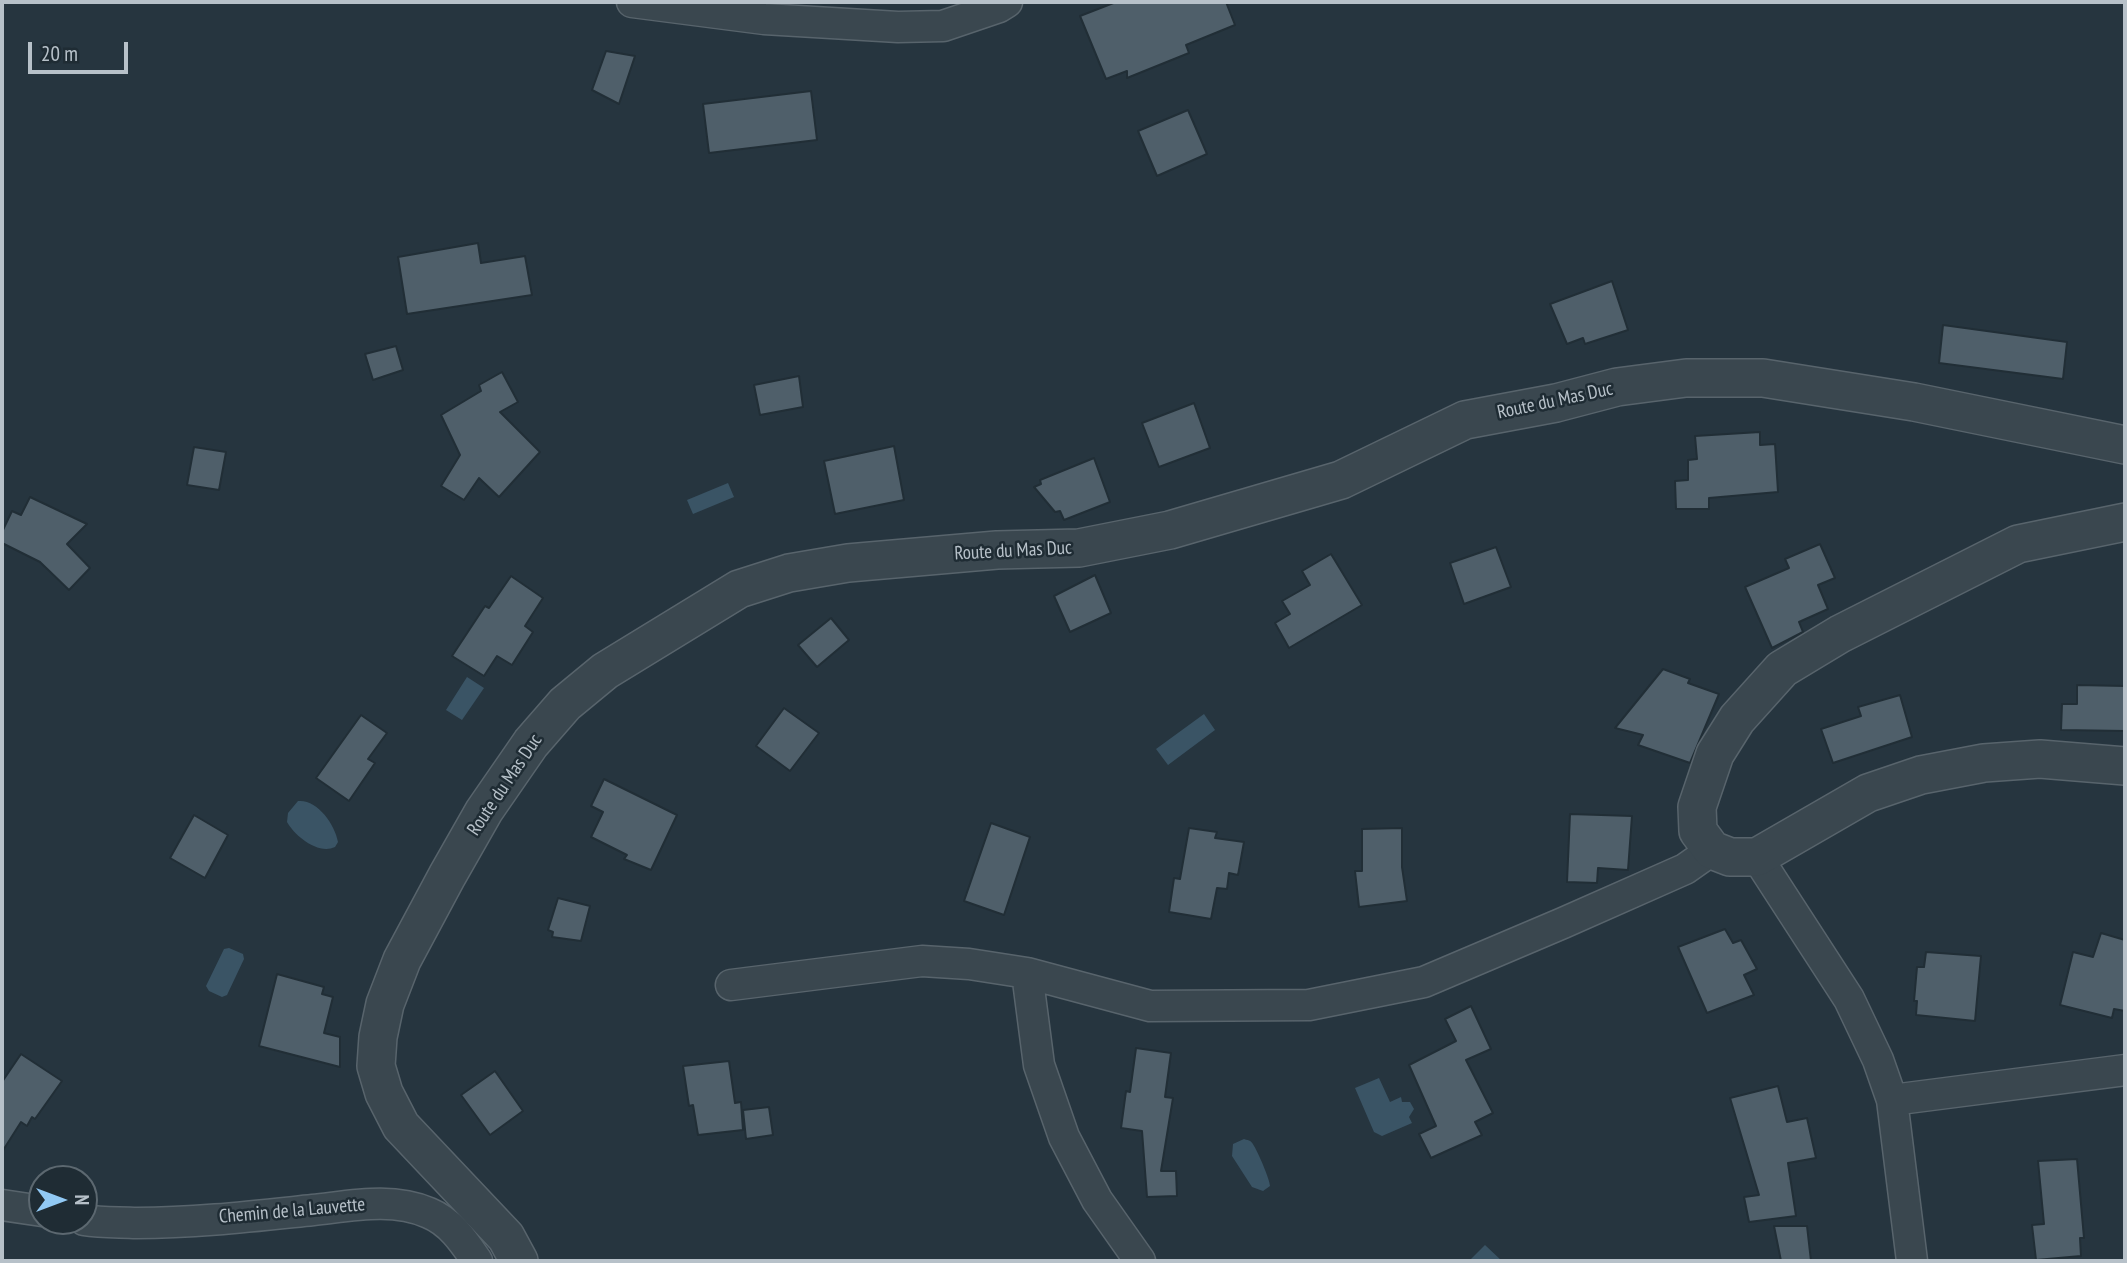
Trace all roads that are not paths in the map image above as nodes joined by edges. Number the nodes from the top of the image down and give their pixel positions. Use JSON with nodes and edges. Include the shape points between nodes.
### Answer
{"nodes":[{"id":1,"x":632,"y":2,"type":"edge"},
{"id":2,"x":1007,"y":2,"type":"edge"},
{"id":3,"x":2125,"y":445,"type":"edge"},
{"id":4,"x":2125,"y":522,"type":"edge"},
{"id":5,"x":2125,"y":766,"type":"edge"},
{"id":6,"x":1712,"y":850,"type":"junction"},
{"id":7,"x":1757,"y":857,"type":"junction"},
{"id":8,"x":1027,"y":973,"type":"junction"},
{"id":9,"x":731,"y":985,"type":"dead end"},
{"id":10,"x":2125,"y":1070,"type":"edge"},
{"id":11,"x":1892,"y":1100,"type":"junction"},
{"id":12,"x":2,"y":1205,"type":"edge"},
{"id":13,"x":28,"y":1209,"type":"edge"},
{"id":14,"x":98,"y":1222,"type":"edge"},
{"id":15,"x":477,"y":1261,"type":"edge"},
{"id":16,"x":519,"y":1261,"type":"edge"},
{"id":17,"x":1140,"y":1261,"type":"edge"},
{"id":18,"x":1912,"y":1261,"type":"edge"}],
"edges":[{"from":1,"to":2,"type":"street","via":[[764,19],[898,27],[943,26]]},
{"from":3,"to":16,"type":"street","name":"Route du Mas Duc","via":[[1914,402],[1763,379],[1698,377],[1649,382],[1465,420],[1341,480],[1170,530],[1079,548],[891,558],[789,573],[738,589],[605,671],[556,713],[484,811],[402,960],[386,1004],[376,1066],[401,1126],[506,1237]]},
{"from":4,"to":6,"type":"street","via":[[2018,544],[1840,634],[1782,669],[1737,719],[1715,754],[1697,807],[1698,831]]},
{"from":5,"to":7,"type":"street","via":[[2040,759],[1921,775],[1868,793]]},
{"from":6,"to":7,"type":"street","via":[[1730,857]]},
{"from":6,"to":8,"type":"street","via":[[1685,869],[1423,982],[1309,1005],[1150,1006]]},
{"from":7,"to":11,"type":"street","via":[[1849,999]]},
{"from":8,"to":9,"type":"street","via":[[922,961]]},
{"from":8,"to":17,"type":"street","via":[[1039,1065],[1064,1137],[1097,1200]]},
{"from":10,"to":11,"type":"street"},
{"from":11,"to":18,"type":"street"},
{"from":12,"to":13,"type":"street"},
{"from":14,"to":15,"type":"street","name":"Chemin de la Lauvette","via":[[161,1223],[375,1203],[406,1205],[431,1213],[451,1228]]}]}
